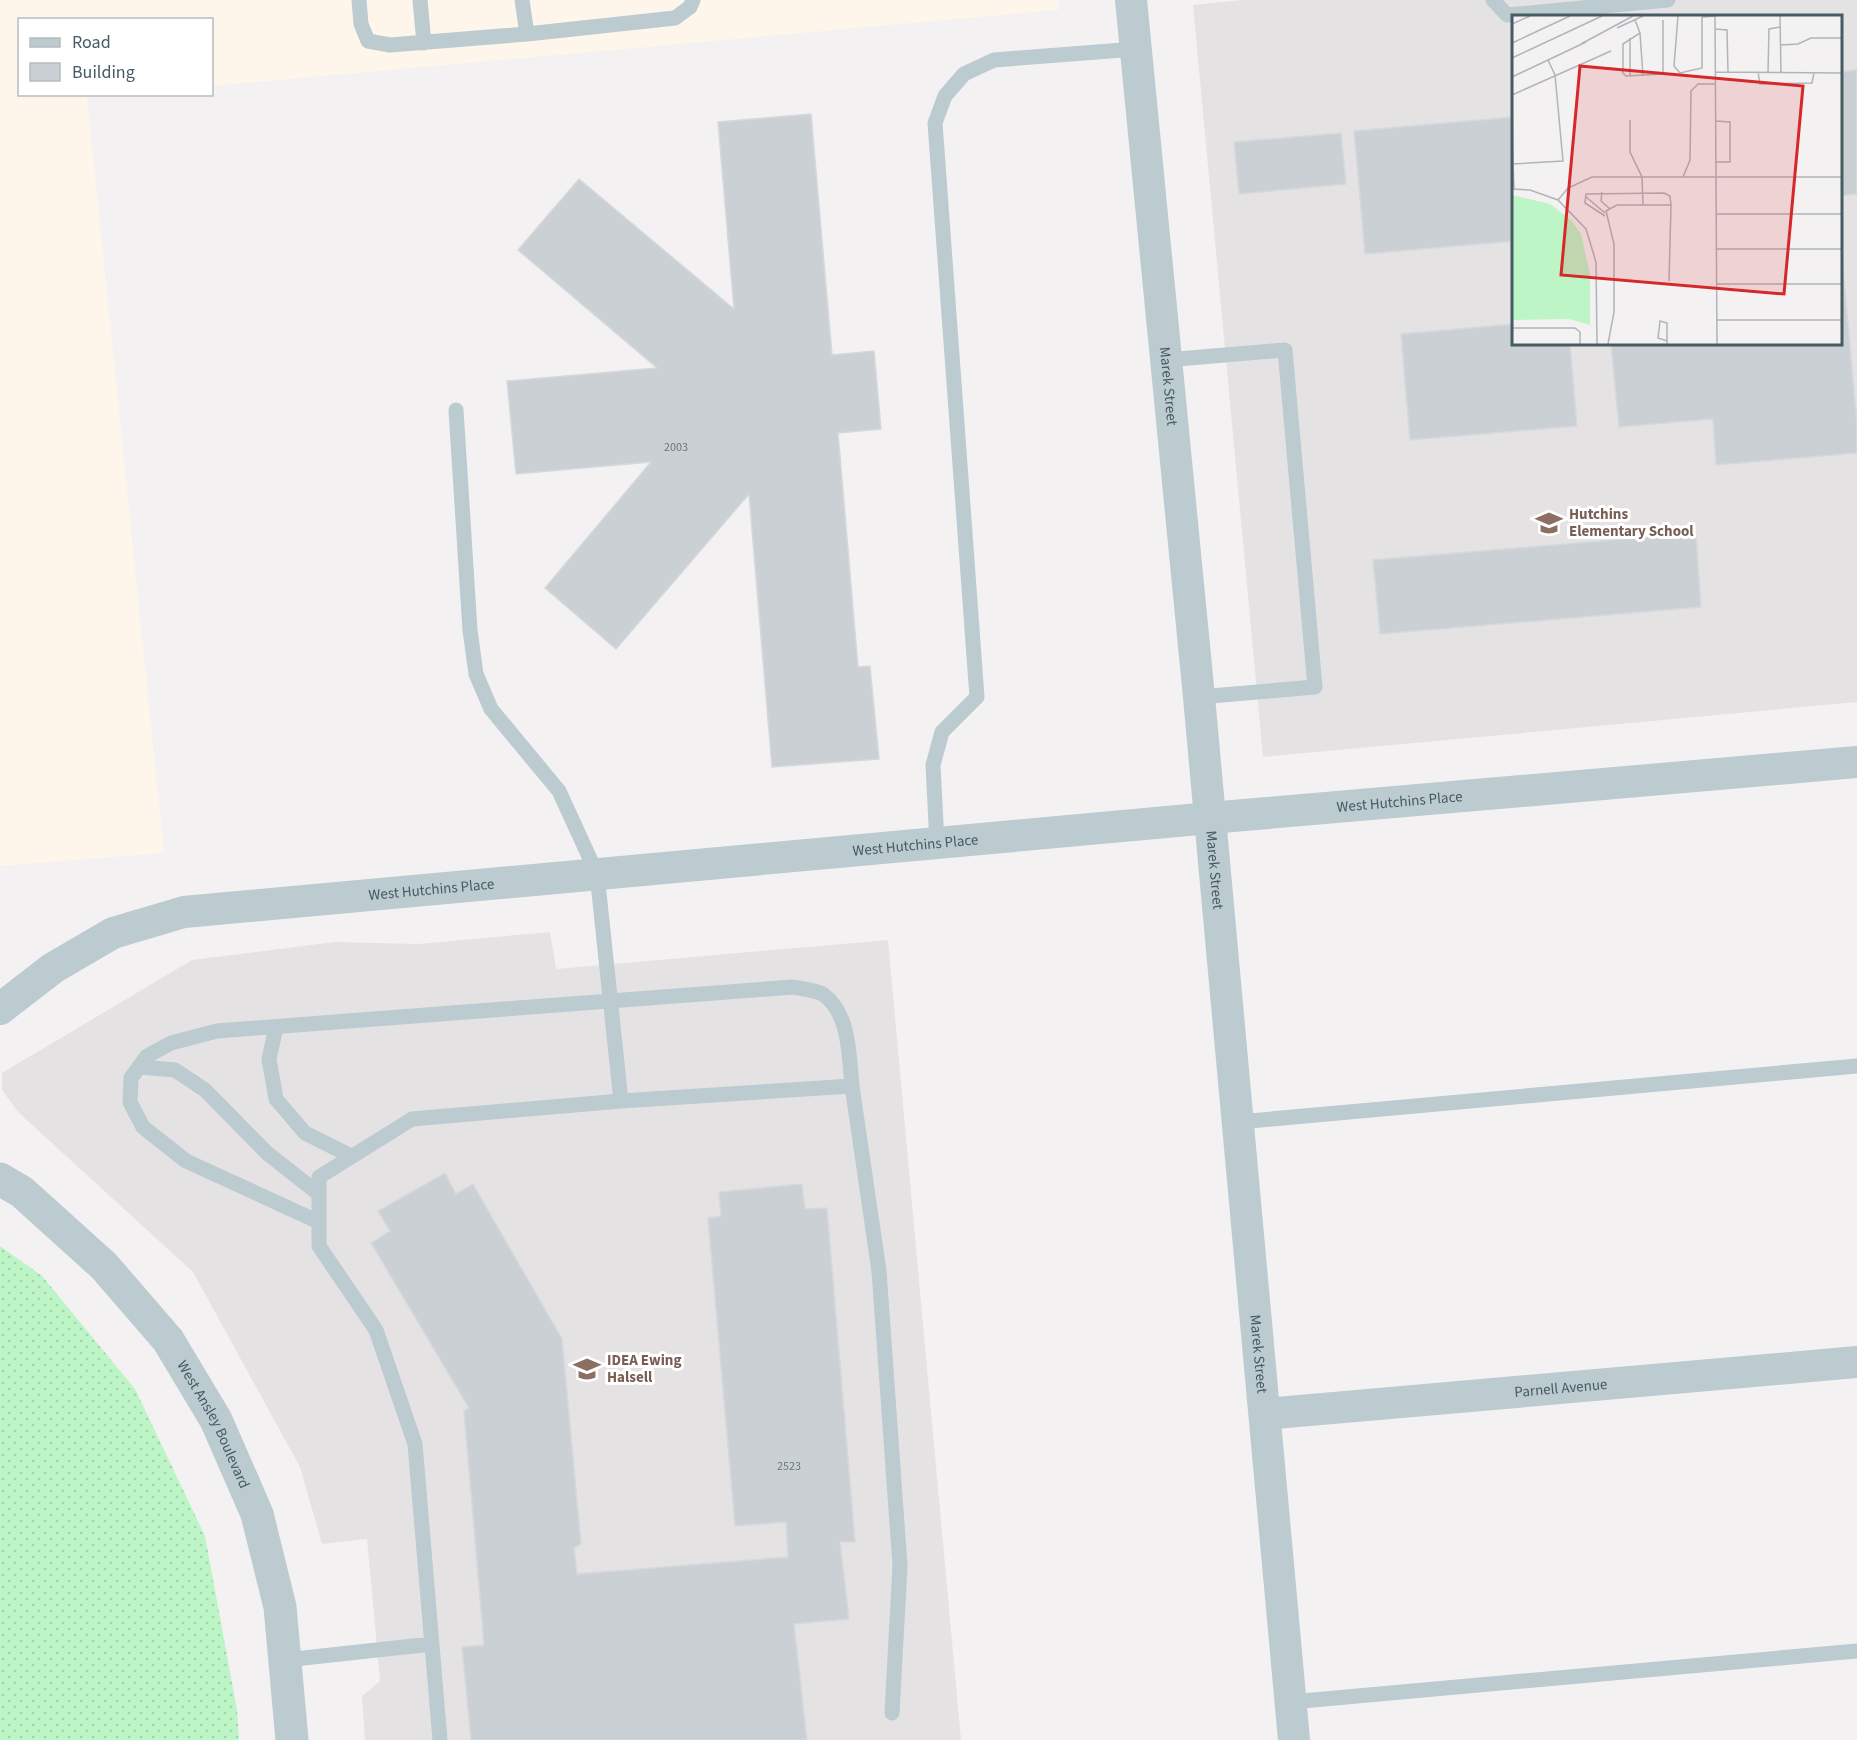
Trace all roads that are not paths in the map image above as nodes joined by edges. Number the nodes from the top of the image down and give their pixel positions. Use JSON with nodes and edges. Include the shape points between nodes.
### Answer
{"nodes":[{"id":1,"x":359,"y":0,"type":"edge"},
{"id":2,"x":420,"y":0,"type":"edge"},
{"id":3,"x":522,"y":0,"type":"edge"},
{"id":4,"x":693,"y":0,"type":"edge"},
{"id":5,"x":1131,"y":0,"type":"edge"},
{"id":6,"x":1493,"y":0,"type":"edge"},
{"id":7,"x":1668,"y":0,"type":"edge"},
{"id":8,"x":527,"y":34,"type":"junction"},
{"id":9,"x":424,"y":42,"type":"junction"},
{"id":10,"x":1136,"y":49,"type":"junction"},
{"id":11,"x":1166,"y":360,"type":"junction"},
{"id":12,"x":456,"y":410,"type":"dead end"},
{"id":13,"x":1199,"y":697,"type":"junction"},
{"id":14,"x":1857,"y":762,"type":"edge"},
{"id":15,"x":1210,"y":818,"type":"junction"},
{"id":16,"x":938,"y":843,"type":"junction"},
{"id":17,"x":597,"y":874,"type":"junction"},
{"id":18,"x":610,"y":1002,"type":"junction"},
{"id":19,"x":0,"y":1009,"type":"edge"},
{"id":20,"x":276,"y":1027,"type":"junction"},
{"id":21,"x":1857,"y":1066,"type":"edge"},
{"id":22,"x":139,"y":1067,"type":"junction"},
{"id":23,"x":852,"y":1086,"type":"junction"},
{"id":24,"x":621,"y":1101,"type":"junction"},
{"id":25,"x":1238,"y":1122,"type":"junction"},
{"id":26,"x":351,"y":1156,"type":"junction"},
{"id":27,"x":0,"y":1179,"type":"edge"},
{"id":28,"x":319,"y":1194,"type":"junction"},
{"id":29,"x":319,"y":1222,"type":"junction"},
{"id":30,"x":1857,"y":1362,"type":"edge"},
{"id":31,"x":1264,"y":1414,"type":"junction"},
{"id":32,"x":432,"y":1644,"type":"junction"},
{"id":33,"x":1857,"y":1651,"type":"edge"},
{"id":34,"x":285,"y":1660,"type":"junction"},
{"id":35,"x":1291,"y":1702,"type":"junction"},
{"id":36,"x":892,"y":1713,"type":"dead end"},
{"id":37,"x":292,"y":1740,"type":"edge"},
{"id":38,"x":440,"y":1740,"type":"edge"},
{"id":39,"x":1294,"y":1740,"type":"edge"}],
"edges":[{"from":1,"to":9,"type":"lane","via":[[361,24],[368,41],[390,45]]},
{"from":2,"to":9,"type":"lane"},
{"from":3,"to":8,"type":"lane"},
{"from":4,"to":8,"type":"lane","via":[[675,18]]},
{"from":5,"to":10,"type":"street","name":"Marek Street"},
{"from":6,"to":7,"type":"lane","via":[[1507,15]]},
{"from":8,"to":9,"type":"lane"},
{"from":10,"to":11,"type":"street","name":"Marek Street"},
{"from":10,"to":16,"type":"lane","via":[[994,60],[964,75],[945,96],[935,123],[977,697],[942,732],[933,765]]},
{"from":11,"to":13,"type":"street","name":"Marek Street"},
{"from":11,"to":13,"type":"lane","via":[[1285,350],[1315,687]]},
{"from":12,"to":17,"type":"lane","via":[[476,674],[491,709],[559,791]]},
{"from":13,"to":15,"type":"street","name":"Marek Street"},
{"from":14,"to":15,"type":"street","name":"West Hutchins Place"},
{"from":15,"to":16,"type":"street","name":"West Hutchins Place"},
{"from":15,"to":25,"type":"street","name":"Marek Street"},
{"from":16,"to":17,"type":"street","name":"West Hutchins Place"},
{"from":17,"to":18,"type":"lane"},
{"from":17,"to":19,"type":"street","name":"West Hutchins Place","via":[[184,912],[113,933],[53,968]]},
{"from":18,"to":20,"type":"lane"},
{"from":18,"to":23,"type":"lane","via":[[793,987],[823,994],[838,1011],[846,1035]]},
{"from":18,"to":24,"type":"lane"},
{"from":20,"to":22,"type":"lane","via":[[217,1031],[171,1043],[147,1056]]},
{"from":20,"to":26,"type":"lane","via":[[269,1059],[276,1099],[305,1133]]},
{"from":21,"to":25,"type":"lane"},
{"from":22,"to":28,"type":"lane","via":[[175,1070],[205,1090],[267,1153]]},
{"from":22,"to":29,"type":"lane","via":[[131,1078],[130,1102],[143,1127],[186,1161]]},
{"from":23,"to":24,"type":"lane"},
{"from":23,"to":36,"type":"lane","via":[[879,1272],[900,1555]]},
{"from":24,"to":26,"type":"lane","via":[[412,1119]]},
{"from":25,"to":31,"type":"street","name":"Marek Street"},
{"from":26,"to":28,"type":"lane","via":[[319,1177]]},
{"from":27,"to":34,"type":"street","name":"West Ansley Boulevard","via":[[22,1192],[104,1266],[168,1340],[216,1420],[257,1514],[280,1607]]},
{"from":28,"to":29,"type":"lane"},
{"from":29,"to":32,"type":"lane","via":[[319,1246],[376,1330],[415,1444]]},
{"from":30,"to":31,"type":"street","name":"Parnell Avenue"},
{"from":31,"to":35,"type":"street","name":"Marek Street"},
{"from":32,"to":34,"type":"lane"},
{"from":32,"to":38,"type":"lane"},
{"from":33,"to":35,"type":"lane"},
{"from":34,"to":37,"type":"street","name":"West Ansley Boulevard"},
{"from":35,"to":39,"type":"street","name":"Marek Street"}]}
